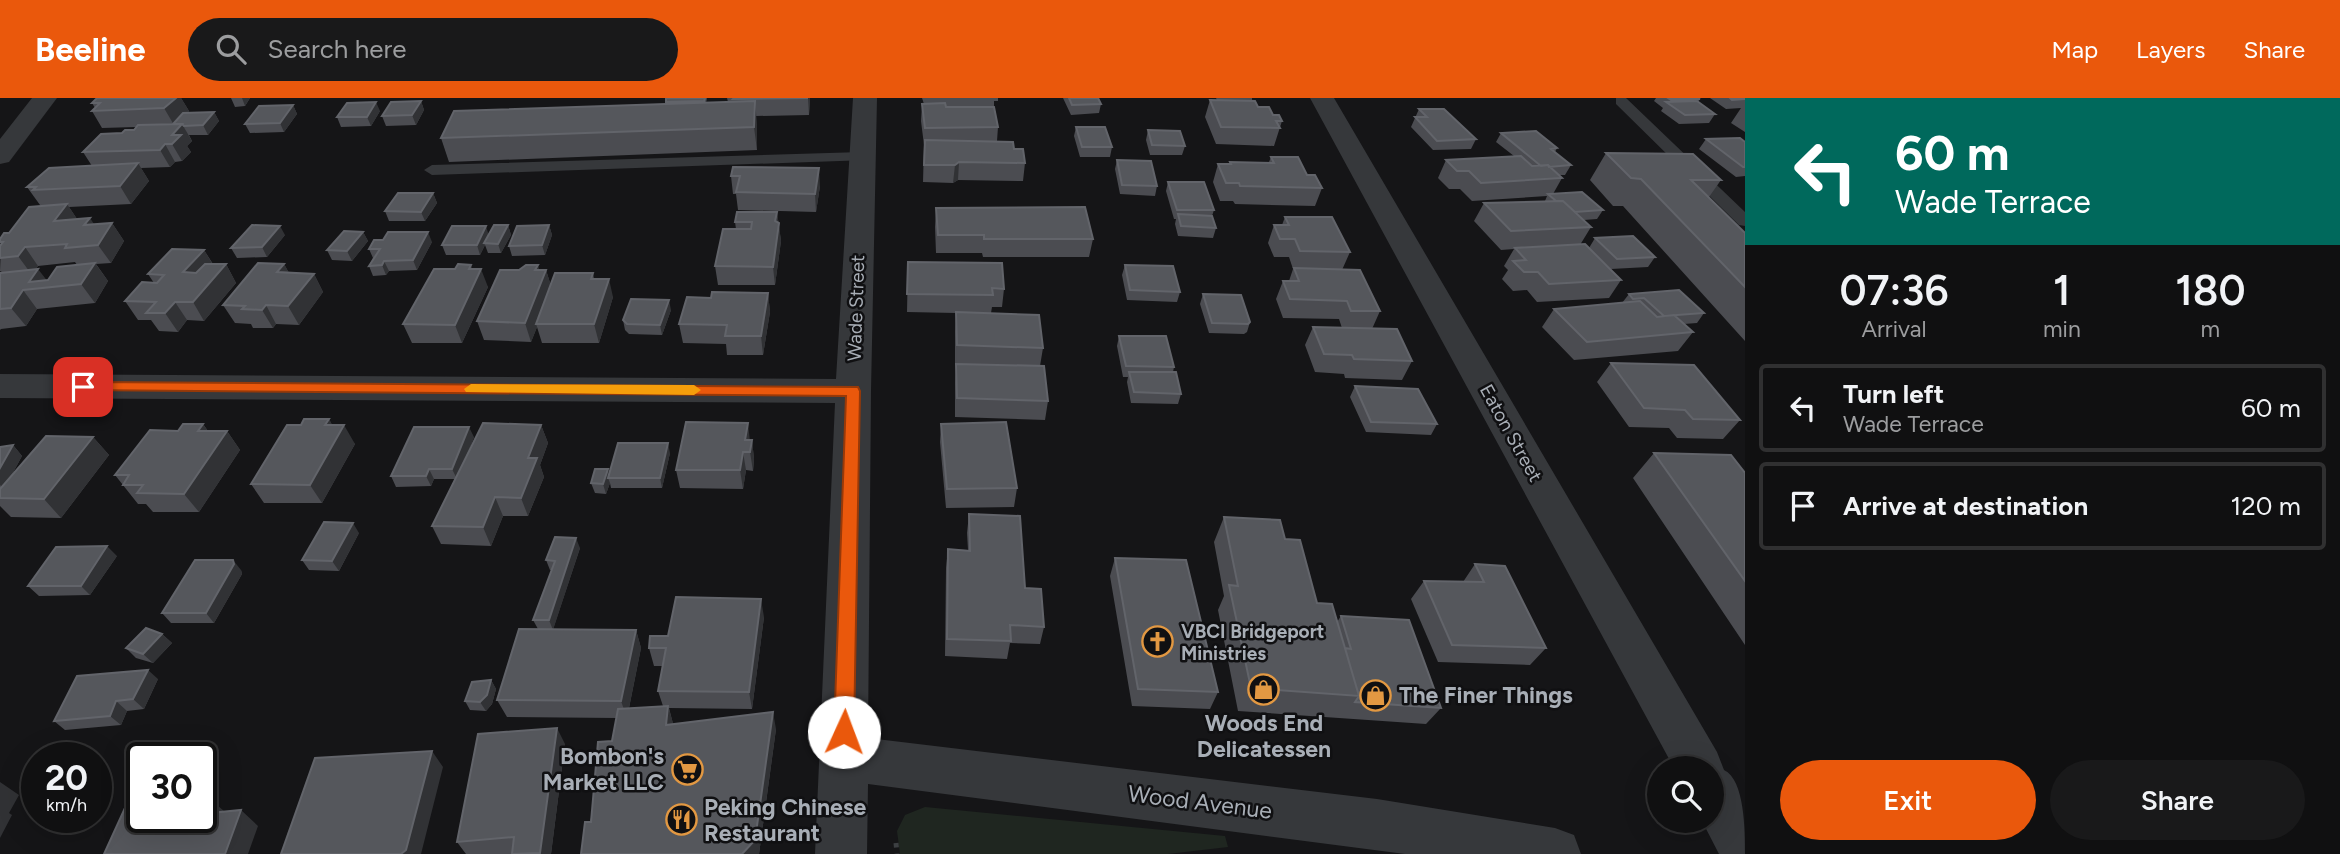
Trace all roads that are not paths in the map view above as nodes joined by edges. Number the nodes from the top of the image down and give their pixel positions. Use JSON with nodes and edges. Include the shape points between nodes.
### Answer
{"nodes":[{"id":1,"x":45,"y":98,"type":"edge"},
{"id":2,"x":865,"y":98,"type":"edge"},
{"id":3,"x":1322,"y":98,"type":"edge"},
{"id":4,"x":1621,"y":101,"type":"dead end"},
{"id":5,"x":0,"y":156,"type":"edge"},
{"id":6,"x":862,"y":157,"type":"junction"},
{"id":7,"x":432,"y":170,"type":"dead end"},
{"id":8,"x":1745,"y":220,"type":"edge"},
{"id":9,"x":0,"y":386,"type":"edge"},
{"id":10,"x":853,"y":391,"type":"junction"},
{"id":11,"x":1693,"y":756,"type":"edge"},
{"id":12,"x":844,"y":758,"type":"junction"},
{"id":13,"x":1724,"y":811,"type":"edge"},
{"id":14,"x":1745,"y":849,"type":"edge"},
{"id":15,"x":841,"y":854,"type":"edge"},
{"id":16,"x":1555,"y":854,"type":"edge"}],
"edges":[{"from":1,"to":5,"type":"street"},
{"from":2,"to":6,"type":"street","name":"Wade Street"},
{"from":3,"to":11,"type":"street","name":"Eaton Street"},
{"from":4,"to":8,"type":"lane"},
{"from":6,"to":7,"type":"lane"},
{"from":6,"to":10,"type":"street","name":"Wade Street"},
{"from":9,"to":10,"type":"street"},
{"from":10,"to":12,"type":"street","name":"Wade Street"},
{"from":12,"to":15,"type":"street","name":"Wade Street"},
{"from":12,"to":16,"type":"street","name":"Wood Avenue","via":[[1377,824]]},
{"from":13,"to":14,"type":"street"}]}
